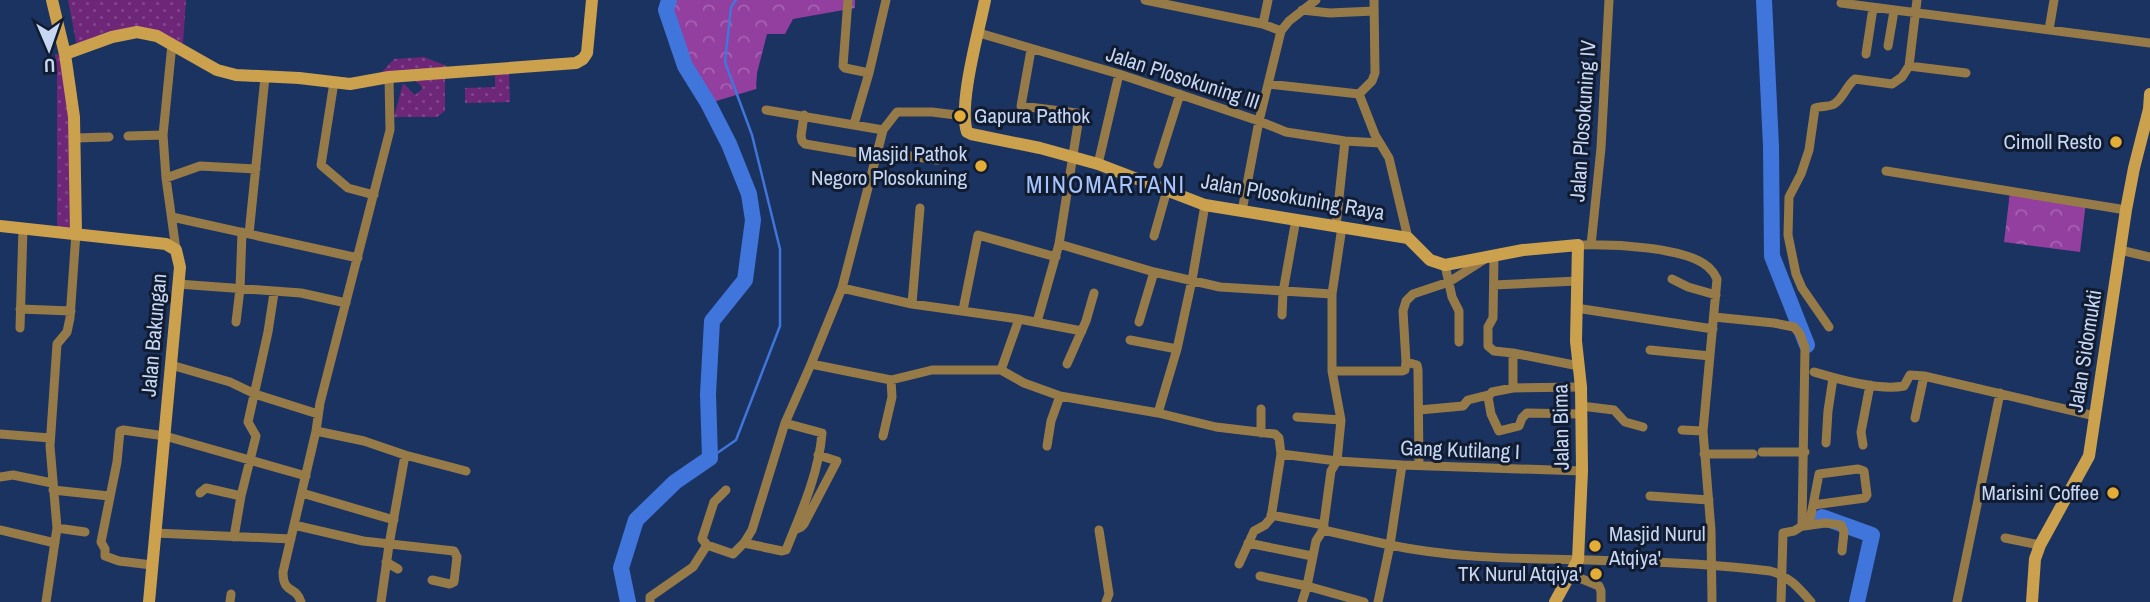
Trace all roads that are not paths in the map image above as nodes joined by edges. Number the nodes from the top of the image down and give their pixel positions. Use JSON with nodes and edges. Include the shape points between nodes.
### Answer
{"nodes":[{"id":1,"x":52,"y":0,"type":"edge"},
{"id":2,"x":592,"y":0,"type":"edge"},
{"id":3,"x":848,"y":0,"type":"edge"},
{"id":4,"x":886,"y":0,"type":"edge"},
{"id":5,"x":1145,"y":0,"type":"edge"},
{"id":6,"x":1268,"y":0,"type":"edge"},
{"id":7,"x":1315,"y":0,"type":"edge"},
{"id":8,"x":1374,"y":0,"type":"edge"},
{"id":9,"x":1609,"y":0,"type":"edge"},
{"id":10,"x":1917,"y":0,"type":"edge"},
{"id":11,"x":2054,"y":0,"type":"edge"},
{"id":12,"x":983,"y":1,"type":"edge"},
{"id":13,"x":1841,"y":3,"type":"dead end"},
{"id":14,"x":1873,"y":8,"type":"junction"},
{"id":15,"x":1302,"y":10,"type":"junction"},
{"id":16,"x":1374,"y":11,"type":"junction"},
{"id":17,"x":1894,"y":11,"type":"junction"},
{"id":18,"x":1917,"y":12,"type":"junction"},
{"id":19,"x":1263,"y":24,"type":"junction"},
{"id":20,"x":2049,"y":30,"type":"junction"},
{"id":21,"x":1280,"y":31,"type":"junction"},
{"id":22,"x":979,"y":33,"type":"junction"},
{"id":23,"x":2150,"y":43,"type":"edge"},
{"id":24,"x":172,"y":44,"type":"junction"},
{"id":25,"x":1888,"y":46,"type":"dead end"},
{"id":26,"x":1031,"y":50,"type":"junction"},
{"id":27,"x":65,"y":54,"type":"junction"},
{"id":28,"x":1866,"y":54,"type":"dead end"},
{"id":29,"x":1909,"y":66,"type":"junction"},
{"id":30,"x":869,"y":73,"type":"junction"},
{"id":31,"x":1966,"y":73,"type":"dead end"},
{"id":32,"x":1119,"y":74,"type":"junction"},
{"id":33,"x":265,"y":77,"type":"junction"},
{"id":34,"x":389,"y":77,"type":"junction"},
{"id":35,"x":334,"y":82,"type":"junction"},
{"id":36,"x":1268,"y":84,"type":"junction"},
{"id":37,"x":1180,"y":94,"type":"junction"},
{"id":38,"x":1359,"y":94,"type":"junction"},
{"id":39,"x":2150,"y":94,"type":"edge"},
{"id":40,"x":2149,"y":109,"type":"edge"},
{"id":41,"x":766,"y":110,"type":"dead end"},
{"id":42,"x":804,"y":115,"type":"junction"},
{"id":43,"x":964,"y":116,"type":"junction"},
{"id":44,"x":1259,"y":121,"type":"junction"},
{"id":45,"x":854,"y":124,"type":"junction"},
{"id":46,"x":884,"y":130,"type":"junction"},
{"id":47,"x":163,"y":135,"type":"junction"},
{"id":48,"x":128,"y":136,"type":"dead end"},
{"id":49,"x":109,"y":137,"type":"dead end"},
{"id":50,"x":75,"y":138,"type":"junction"},
{"id":51,"x":1345,"y":141,"type":"junction"},
{"id":52,"x":1380,"y":143,"type":"junction"},
{"id":53,"x":877,"y":153,"type":"junction"},
{"id":54,"x":1073,"y":158,"type":"junction"},
{"id":55,"x":937,"y":160,"type":"dead end"},
{"id":56,"x":1098,"y":164,"type":"junction"},
{"id":57,"x":1158,"y":164,"type":"dead end"},
{"id":58,"x":256,"y":169,"type":"junction"},
{"id":59,"x":1886,"y":171,"type":"dead end"},
{"id":60,"x":166,"y":178,"type":"junction"},
{"id":61,"x":1167,"y":190,"type":"junction"},
{"id":62,"x":374,"y":195,"type":"junction"},
{"id":63,"x":1205,"y":205,"type":"junction"},
{"id":64,"x":920,"y":208,"type":"dead end"},
{"id":65,"x":2126,"y":209,"type":"junction"},
{"id":66,"x":1242,"y":211,"type":"junction"},
{"id":67,"x":172,"y":217,"type":"junction"},
{"id":68,"x":1296,"y":219,"type":"junction"},
{"id":69,"x":0,"y":226,"type":"edge"},
{"id":70,"x":1339,"y":226,"type":"junction"},
{"id":71,"x":23,"y":228,"type":"junction"},
{"id":72,"x":76,"y":233,"type":"junction"},
{"id":73,"x":246,"y":233,"type":"junction"},
{"id":74,"x":1154,"y":236,"type":"dead end"},
{"id":75,"x":1408,"y":238,"type":"junction"},
{"id":76,"x":1059,"y":244,"type":"junction"},
{"id":77,"x":1578,"y":245,"type":"junction"},
{"id":78,"x":1591,"y":245,"type":"junction"},
{"id":79,"x":176,"y":250,"type":"junction"},
{"id":80,"x":2120,"y":250,"type":"junction"},
{"id":81,"x":1492,"y":256,"type":"junction"},
{"id":82,"x":1056,"y":257,"type":"junction"},
{"id":83,"x":2150,"y":257,"type":"edge"},
{"id":84,"x":358,"y":258,"type":"junction"},
{"id":85,"x":1154,"y":272,"type":"junction"},
{"id":86,"x":1448,"y":276,"type":"junction"},
{"id":87,"x":1672,"y":279,"type":"dead end"},
{"id":88,"x":1192,"y":281,"type":"junction"},
{"id":89,"x":1577,"y":281,"type":"junction"},
{"id":90,"x":178,"y":284,"type":"junction"},
{"id":91,"x":1494,"y":285,"type":"junction"},
{"id":92,"x":842,"y":288,"type":"junction"},
{"id":93,"x":240,"y":289,"type":"junction"},
{"id":94,"x":1283,"y":292,"type":"junction"},
{"id":95,"x":274,"y":293,"type":"junction"},
{"id":96,"x":1094,"y":293,"type":"dead end"},
{"id":97,"x":1332,"y":294,"type":"junction"},
{"id":98,"x":1716,"y":295,"type":"junction"},
{"id":99,"x":346,"y":303,"type":"junction"},
{"id":100,"x":912,"y":304,"type":"junction"},
{"id":101,"x":1576,"y":307,"type":"junction"},
{"id":102,"x":20,"y":309,"type":"junction"},
{"id":103,"x":963,"y":310,"type":"junction"},
{"id":104,"x":71,"y":311,"type":"junction"},
{"id":105,"x":1282,"y":315,"type":"dead end"},
{"id":106,"x":1714,"y":317,"type":"junction"},
{"id":107,"x":1019,"y":319,"type":"junction"},
{"id":108,"x":236,"y":322,"type":"dead end"},
{"id":109,"x":1037,"y":322,"type":"junction"},
{"id":110,"x":1139,"y":322,"type":"dead end"},
{"id":111,"x":1829,"y":327,"type":"dead end"},
{"id":112,"x":20,"y":328,"type":"dead end"},
{"id":113,"x":1713,"y":329,"type":"junction"},
{"id":114,"x":1082,"y":331,"type":"junction"},
{"id":115,"x":1130,"y":340,"type":"dead end"},
{"id":116,"x":1459,"y":342,"type":"dead end"},
{"id":117,"x":1177,"y":349,"type":"junction"},
{"id":118,"x":1650,"y":350,"type":"dead end"},
{"id":119,"x":1513,"y":353,"type":"junction"},
{"id":120,"x":1710,"y":356,"type":"junction"},
{"id":121,"x":1406,"y":362,"type":"junction"},
{"id":122,"x":811,"y":364,"type":"junction"},
{"id":123,"x":1067,"y":364,"type":"dead end"},
{"id":124,"x":171,"y":365,"type":"junction"},
{"id":125,"x":1579,"y":366,"type":"junction"},
{"id":126,"x":1002,"y":370,"type":"junction"},
{"id":127,"x":1332,"y":371,"type":"junction"},
{"id":128,"x":1814,"y":372,"type":"dead end"},
{"id":129,"x":1924,"y":376,"type":"junction"},
{"id":130,"x":1833,"y":378,"type":"junction"},
{"id":131,"x":891,"y":380,"type":"junction"},
{"id":132,"x":1869,"y":384,"type":"junction"},
{"id":133,"x":1581,"y":387,"type":"junction"},
{"id":134,"x":1513,"y":388,"type":"junction"},
{"id":135,"x":2000,"y":393,"type":"junction"},
{"id":136,"x":255,"y":394,"type":"junction"},
{"id":137,"x":1060,"y":396,"type":"junction"},
{"id":138,"x":1488,"y":396,"type":"junction"},
{"id":139,"x":1261,"y":409,"type":"dead end"},
{"id":140,"x":1419,"y":410,"type":"junction"},
{"id":141,"x":1581,"y":410,"type":"junction"},
{"id":142,"x":1158,"y":413,"type":"junction"},
{"id":143,"x":318,"y":414,"type":"junction"},
{"id":144,"x":2095,"y":416,"type":"junction"},
{"id":145,"x":1297,"y":417,"type":"dead end"},
{"id":146,"x":1915,"y":418,"type":"dead end"},
{"id":147,"x":1340,"y":420,"type":"junction"},
{"id":148,"x":785,"y":423,"type":"junction"},
{"id":149,"x":1643,"y":427,"type":"dead end"},
{"id":150,"x":1682,"y":430,"type":"dead end"},
{"id":151,"x":316,"y":431,"type":"junction"},
{"id":152,"x":1703,"y":431,"type":"junction"},
{"id":153,"x":1261,"y":433,"type":"junction"},
{"id":154,"x":0,"y":434,"type":"edge"},
{"id":155,"x":165,"y":436,"type":"junction"},
{"id":156,"x":883,"y":436,"type":"dead end"},
{"id":157,"x":50,"y":438,"type":"junction"},
{"id":158,"x":1826,"y":443,"type":"dead end"},
{"id":159,"x":1863,"y":444,"type":"dead end"},
{"id":160,"x":1046,"y":446,"type":"dead end"},
{"id":161,"x":1805,"y":452,"type":"junction"},
{"id":162,"x":1281,"y":454,"type":"junction"},
{"id":163,"x":1704,"y":454,"type":"junction"},
{"id":164,"x":405,"y":455,"type":"junction"},
{"id":165,"x":818,"y":455,"type":"junction"},
{"id":166,"x":250,"y":460,"type":"junction"},
{"id":167,"x":1337,"y":461,"type":"junction"},
{"id":168,"x":1402,"y":465,"type":"junction"},
{"id":169,"x":1419,"y":465,"type":"junction"},
{"id":170,"x":466,"y":471,"type":"dead end"},
{"id":171,"x":1582,"y":471,"type":"junction"},
{"id":172,"x":306,"y":476,"type":"junction"},
{"id":173,"x":0,"y":477,"type":"edge"},
{"id":174,"x":52,"y":486,"type":"junction"},
{"id":175,"x":726,"y":490,"type":"dead end"},
{"id":176,"x":200,"y":493,"type":"dead end"},
{"id":177,"x":302,"y":493,"type":"junction"},
{"id":178,"x":109,"y":496,"type":"junction"},
{"id":179,"x":241,"y":496,"type":"junction"},
{"id":180,"x":1650,"y":496,"type":"dead end"},
{"id":181,"x":1709,"y":500,"type":"junction"},
{"id":182,"x":1813,"y":505,"type":"junction"},
{"id":183,"x":1271,"y":515,"type":"junction"},
{"id":184,"x":394,"y":520,"type":"junction"},
{"id":185,"x":295,"y":525,"type":"junction"},
{"id":186,"x":1806,"y":525,"type":"junction"},
{"id":187,"x":57,"y":528,"type":"junction"},
{"id":188,"x":1323,"y":528,"type":"junction"},
{"id":189,"x":0,"y":530,"type":"edge"},
{"id":190,"x":794,"y":530,"type":"junction"},
{"id":191,"x":1098,"y":530,"type":"dead end"},
{"id":192,"x":85,"y":533,"type":"dead end"},
{"id":193,"x":155,"y":533,"type":"junction"},
{"id":194,"x":234,"y":537,"type":"junction"},
{"id":195,"x":2006,"y":538,"type":"dead end"},
{"id":196,"x":291,"y":539,"type":"junction"},
{"id":197,"x":1248,"y":542,"type":"junction"},
{"id":198,"x":55,"y":543,"type":"junction"},
{"id":199,"x":744,"y":543,"type":"junction"},
{"id":200,"x":388,"y":545,"type":"junction"},
{"id":201,"x":707,"y":545,"type":"junction"},
{"id":202,"x":1390,"y":545,"type":"junction"},
{"id":203,"x":2040,"y":545,"type":"junction"},
{"id":204,"x":1842,"y":551,"type":"dead end"},
{"id":205,"x":1312,"y":556,"type":"junction"},
{"id":206,"x":1578,"y":560,"type":"junction"},
{"id":207,"x":386,"y":562,"type":"junction"},
{"id":208,"x":1238,"y":564,"type":"dead end"},
{"id":209,"x":152,"y":565,"type":"junction"},
{"id":210,"x":1712,"y":566,"type":"junction"},
{"id":211,"x":398,"y":569,"type":"dead end"},
{"id":212,"x":1570,"y":574,"type":"junction"},
{"id":213,"x":1782,"y":574,"type":"junction"},
{"id":214,"x":1260,"y":576,"type":"dead end"},
{"id":215,"x":432,"y":580,"type":"dead end"},
{"id":216,"x":1307,"y":586,"type":"junction"},
{"id":217,"x":46,"y":602,"type":"edge"},
{"id":218,"x":149,"y":602,"type":"edge"},
{"id":219,"x":301,"y":602,"type":"edge"},
{"id":220,"x":381,"y":602,"type":"edge"},
{"id":221,"x":650,"y":602,"type":"edge"},
{"id":222,"x":1106,"y":602,"type":"edge"},
{"id":223,"x":1302,"y":602,"type":"edge"},
{"id":224,"x":1364,"y":602,"type":"edge"},
{"id":225,"x":1378,"y":602,"type":"edge"},
{"id":226,"x":1555,"y":602,"type":"edge"},
{"id":227,"x":1601,"y":602,"type":"edge"},
{"id":228,"x":1712,"y":602,"type":"edge"},
{"id":229,"x":1781,"y":602,"type":"edge"},
{"id":230,"x":1811,"y":602,"type":"edge"},
{"id":231,"x":1957,"y":602,"type":"edge"},
{"id":232,"x":2032,"y":602,"type":"edge"}],
"edges":[{"from":1,"to":27,"type":"street"},
{"from":2,"to":34,"type":"street","via":[[587,53],[576,63]]},
{"from":3,"to":30,"type":"street","via":[[843,66]]},
{"from":4,"to":30,"type":"street"},
{"from":5,"to":19,"type":"street"},
{"from":6,"to":19,"type":"street"},
{"from":7,"to":15,"type":"street"},
{"from":8,"to":16,"type":"street"},
{"from":9,"to":78,"type":"street","name":"Jalan Plosokuning IV"},
{"from":10,"to":18,"type":"street"},
{"from":11,"to":20,"type":"street"},
{"from":12,"to":22,"type":"street"},
{"from":13,"to":14,"type":"street"},
{"from":14,"to":17,"type":"street"},
{"from":14,"to":28,"type":"street"},
{"from":15,"to":16,"type":"street"},
{"from":15,"to":21,"type":"street"},
{"from":16,"to":38,"type":"street","via":[[1375,73]]},
{"from":17,"to":18,"type":"street"},
{"from":17,"to":25,"type":"street"},
{"from":18,"to":20,"type":"street"},
{"from":18,"to":29,"type":"street"},
{"from":19,"to":21,"type":"street"},
{"from":20,"to":23,"type":"street"},
{"from":21,"to":36,"type":"street"},
{"from":22,"to":26,"type":"street","name":"Jalan Plosokuning III"},
{"from":22,"to":43,"type":"street"},
{"from":24,"to":27,"type":"street","via":[[137,32]]},
{"from":24,"to":33,"type":"street","via":[[217,70]]},
{"from":24,"to":47,"type":"street"},
{"from":26,"to":32,"type":"street","name":"Jalan Plosokuning III"},
{"from":26,"to":54,"type":"street","via":[[1021,107],[1077,113]]},
{"from":27,"to":50,"type":"street"},
{"from":29,"to":31,"type":"street"},
{"from":29,"to":111,"type":"street","via":[[1892,84],[1854,79],[1836,103],[1818,106],[1814,113],[1809,150],[1789,197],[1788,234],[1802,288]]},
{"from":30,"to":45,"type":"street"},
{"from":32,"to":37,"type":"street","name":"Jalan Plosokuning III"},
{"from":32,"to":56,"type":"street"},
{"from":33,"to":35,"type":"street"},
{"from":33,"to":58,"type":"street"},
{"from":34,"to":35,"type":"street","via":[[351,85]]},
{"from":34,"to":62,"type":"street","via":[[390,130]]},
{"from":35,"to":62,"type":"street","via":[[322,166],[348,188]]},
{"from":36,"to":38,"type":"street"},
{"from":36,"to":44,"type":"street"},
{"from":37,"to":44,"type":"street","name":"Jalan Plosokuning III"},
{"from":37,"to":57,"type":"street"},
{"from":38,"to":52,"type":"street"},
{"from":39,"to":40,"type":"street","name":"Jalan Sidomukti"},
{"from":40,"to":65,"type":"street","name":"Jalan Sidomukti"},
{"from":41,"to":42,"type":"street"},
{"from":42,"to":45,"type":"street"},
{"from":42,"to":53,"type":"street","via":[[801,135],[805,144]]},
{"from":43,"to":46,"type":"street","via":[[897,113]]},
{"from":43,"to":54,"type":"street","name":"Jalan Plosokuning Raya","via":[[971,134]]},
{"from":44,"to":51,"type":"street","name":"Jalan Plosokuning III","via":[[1286,132]]},
{"from":44,"to":66,"type":"street"},
{"from":45,"to":46,"type":"street"},
{"from":46,"to":53,"type":"street"},
{"from":47,"to":48,"type":"street"},
{"from":47,"to":60,"type":"street"},
{"from":49,"to":50,"type":"street"},
{"from":50,"to":72,"type":"street"},
{"from":51,"to":52,"type":"street","name":"Jalan Plosokuning III"},
{"from":51,"to":70,"type":"street"},
{"from":52,"to":75,"type":"street","via":[[1389,158]]},
{"from":53,"to":55,"type":"street"},
{"from":53,"to":92,"type":"street"},
{"from":54,"to":56,"type":"street","name":"Jalan Plosokuning Raya"},
{"from":54,"to":76,"type":"street"},
{"from":56,"to":61,"type":"street","name":"Jalan Plosokuning Raya"},
{"from":58,"to":60,"type":"street","via":[[196,166]]},
{"from":58,"to":73,"type":"street"},
{"from":59,"to":65,"type":"street"},
{"from":60,"to":67,"type":"street"},
{"from":61,"to":63,"type":"street","name":"Jalan Plosokuning Raya"},
{"from":61,"to":74,"type":"street"},
{"from":62,"to":84,"type":"street"},
{"from":63,"to":66,"type":"street","name":"Jalan Plosokuning Raya"},
{"from":63,"to":88,"type":"street"},
{"from":64,"to":100,"type":"street"},
{"from":65,"to":80,"type":"street","name":"Jalan Sidomukti"},
{"from":66,"to":68,"type":"street","name":"Jalan Plosokuning Raya"},
{"from":67,"to":73,"type":"street"},
{"from":67,"to":79,"type":"street"},
{"from":68,"to":70,"type":"street","name":"Jalan Plosokuning Raya"},
{"from":68,"to":94,"type":"street"},
{"from":69,"to":71,"type":"street","name":"Jalan Bakungan"},
{"from":70,"to":75,"type":"street","name":"Jalan Plosokuning Raya"},
{"from":70,"to":97,"type":"street"},
{"from":71,"to":72,"type":"street","name":"Jalan Bakungan"},
{"from":71,"to":102,"type":"street"},
{"from":72,"to":79,"type":"street","name":"Jalan Bakungan","via":[[166,244]]},
{"from":72,"to":104,"type":"street"},
{"from":73,"to":84,"type":"street"},
{"from":73,"to":93,"type":"street"},
{"from":75,"to":86,"type":"street","name":"Jalan Plosokuning Raya"},
{"from":76,"to":82,"type":"street"},
{"from":76,"to":85,"type":"street"},
{"from":77,"to":78,"type":"street"},
{"from":77,"to":81,"type":"street"},
{"from":77,"to":89,"type":"street","name":"Jalan Bima"},
{"from":78,"to":98,"type":"street","via":[[1657,249],[1686,257],[1711,269],[1717,279]]},
{"from":79,"to":90,"type":"street","name":"Jalan Bakungan"},
{"from":80,"to":83,"type":"street"},
{"from":80,"to":144,"type":"street","name":"Jalan Sidomukti"},
{"from":81,"to":86,"type":"street"},
{"from":81,"to":91,"type":"street"},
{"from":82,"to":103,"type":"street","via":[[978,235]]},
{"from":82,"to":109,"type":"street"},
{"from":84,"to":99,"type":"street"},
{"from":85,"to":88,"type":"street"},
{"from":85,"to":110,"type":"street"},
{"from":86,"to":116,"type":"street","via":[[1458,309]]},
{"from":86,"to":121,"type":"street","via":[[1406,301]]},
{"from":87,"to":98,"type":"street"},
{"from":88,"to":94,"type":"street"},
{"from":88,"to":117,"type":"street"},
{"from":89,"to":91,"type":"street"},
{"from":89,"to":101,"type":"street","name":"Jalan Bima"},
{"from":90,"to":93,"type":"street"},
{"from":90,"to":124,"type":"street","name":"Jalan Bakungan"},
{"from":91,"to":119,"type":"street","via":[[1488,346]]},
{"from":92,"to":100,"type":"street"},
{"from":92,"to":122,"type":"street"},
{"from":93,"to":95,"type":"street"},
{"from":93,"to":108,"type":"street"},
{"from":94,"to":97,"type":"street"},
{"from":94,"to":105,"type":"street"},
{"from":95,"to":99,"type":"street","via":[[301,293]]},
{"from":95,"to":136,"type":"street"},
{"from":96,"to":114,"type":"street"},
{"from":97,"to":127,"type":"street"},
{"from":98,"to":106,"type":"street"},
{"from":99,"to":143,"type":"street"},
{"from":100,"to":103,"type":"street"},
{"from":101,"to":113,"type":"street"},
{"from":101,"to":125,"type":"street","name":"Jalan Bima"},
{"from":102,"to":104,"type":"street"},
{"from":102,"to":112,"type":"street"},
{"from":103,"to":107,"type":"street"},
{"from":104,"to":157,"type":"street","via":[[67,332],[57,344]]},
{"from":106,"to":113,"type":"street"},
{"from":106,"to":161,"type":"street","via":[[1774,323],[1794,327],[1800,334],[1805,348]]},
{"from":107,"to":109,"type":"street"},
{"from":107,"to":126,"type":"street"},
{"from":109,"to":114,"type":"street"},
{"from":113,"to":120,"type":"street"},
{"from":114,"to":123,"type":"street"},
{"from":115,"to":117,"type":"street"},
{"from":117,"to":142,"type":"street"},
{"from":118,"to":120,"type":"street"},
{"from":119,"to":125,"type":"street"},
{"from":119,"to":134,"type":"street"},
{"from":120,"to":152,"type":"street"},
{"from":121,"to":127,"type":"street","via":[[1402,371]]},
{"from":121,"to":140,"type":"street","via":[[1418,370]]},
{"from":122,"to":131,"type":"street"},
{"from":122,"to":148,"type":"street"},
{"from":124,"to":136,"type":"street"},
{"from":124,"to":155,"type":"street","name":"Jalan Bakungan"},
{"from":125,"to":133,"type":"street","name":"Jalan Bima"},
{"from":126,"to":131,"type":"street","via":[[932,370]]},
{"from":126,"to":137,"type":"street"},
{"from":127,"to":147,"type":"street"},
{"from":128,"to":130,"type":"street"},
{"from":129,"to":132,"type":"street","via":[[1910,375],[1901,387]]},
{"from":129,"to":135,"type":"street"},
{"from":129,"to":146,"type":"street"},
{"from":130,"to":132,"type":"street"},
{"from":130,"to":158,"type":"street"},
{"from":131,"to":156,"type":"street"},
{"from":132,"to":159,"type":"street"},
{"from":133,"to":134,"type":"street"},
{"from":133,"to":141,"type":"street","name":"Jalan Bima"},
{"from":134,"to":138,"type":"street"},
{"from":135,"to":144,"type":"street"},
{"from":135,"to":231,"type":"street"},
{"from":136,"to":143,"type":"street"},
{"from":136,"to":166,"type":"street","via":[[247,422],[256,436]]},
{"from":137,"to":142,"type":"street"},
{"from":137,"to":160,"type":"street"},
{"from":138,"to":140,"type":"street","via":[[1463,405]]},
{"from":138,"to":141,"type":"street","via":[[1499,431],[1519,426],[1527,413]]},
{"from":139,"to":153,"type":"street"},
{"from":140,"to":169,"type":"street"},
{"from":141,"to":149,"type":"street","via":[[1614,411],[1625,422]]},
{"from":141,"to":171,"type":"street","name":"Jalan Bima"},
{"from":142,"to":153,"type":"street"},
{"from":143,"to":151,"type":"street"},
{"from":144,"to":203,"type":"street","name":"Jalan Sidomukti","via":[[2086,464]]},
{"from":145,"to":147,"type":"street"},
{"from":147,"to":167,"type":"street"},
{"from":148,"to":165,"type":"street","via":[[820,431]]},
{"from":148,"to":199,"type":"street"},
{"from":150,"to":152,"type":"street"},
{"from":151,"to":164,"type":"street"},
{"from":151,"to":172,"type":"street"},
{"from":152,"to":163,"type":"street"},
{"from":153,"to":162,"type":"street","via":[[1279,438]]},
{"from":154,"to":157,"type":"street"},
{"from":155,"to":166,"type":"street"},
{"from":155,"to":178,"type":"street","via":[[120,431]]},
{"from":155,"to":193,"type":"street","name":"Jalan Bakungan"},
{"from":157,"to":174,"type":"street"},
{"from":161,"to":163,"type":"street"},
{"from":161,"to":186,"type":"street"},
{"from":162,"to":167,"type":"street","name":"Gang Kutilang I"},
{"from":162,"to":183,"type":"street"},
{"from":163,"to":181,"type":"street"},
{"from":164,"to":170,"type":"street"},
{"from":164,"to":184,"type":"street"},
{"from":165,"to":190,"type":"street"},
{"from":165,"to":190,"type":"street","via":[[837,461],[804,524]]},
{"from":166,"to":172,"type":"street"},
{"from":166,"to":179,"type":"street"},
{"from":167,"to":168,"type":"street","name":"Gang Kutilang I"},
{"from":167,"to":188,"type":"street","via":[[1331,471]]},
{"from":168,"to":169,"type":"street","name":"Gang Kutilang I"},
{"from":168,"to":202,"type":"street"},
{"from":169,"to":171,"type":"street","name":"Gang Kutilang I"},
{"from":171,"to":206,"type":"street","name":"Jalan Bima"},
{"from":172,"to":177,"type":"street"},
{"from":173,"to":174,"type":"street","via":[[13,475]]},
{"from":174,"to":178,"type":"street"},
{"from":174,"to":187,"type":"street"},
{"from":175,"to":201,"type":"street","via":[[711,507],[702,539]]},
{"from":176,"to":179,"type":"street","via":[[206,488]]},
{"from":177,"to":184,"type":"street"},
{"from":177,"to":185,"type":"street"},
{"from":178,"to":209,"type":"street","via":[[100,538],[105,556]]},
{"from":179,"to":194,"type":"street"},
{"from":180,"to":181,"type":"street"},
{"from":181,"to":210,"type":"street"},
{"from":182,"to":182,"type":"street","via":[[1866,498],[1864,471],[1819,474]]},
{"from":182,"to":186,"type":"street"},
{"from":183,"to":188,"type":"street"},
{"from":183,"to":197,"type":"street"},
{"from":184,"to":200,"type":"street"},
{"from":185,"to":196,"type":"street"},
{"from":185,"to":200,"type":"street"},
{"from":186,"to":204,"type":"street","via":[[1841,525]]},
{"from":186,"to":213,"type":"street","via":[[1783,533]]},
{"from":187,"to":192,"type":"street"},
{"from":187,"to":198,"type":"street"},
{"from":188,"to":202,"type":"street"},
{"from":188,"to":205,"type":"street"},
{"from":189,"to":198,"type":"street"},
{"from":190,"to":199,"type":"street","via":[[786,550]]},
{"from":191,"to":222,"type":"street","via":[[1109,594]]},
{"from":193,"to":194,"type":"street"},
{"from":193,"to":209,"type":"street","name":"Jalan Bakungan"},
{"from":194,"to":196,"type":"street"},
{"from":195,"to":203,"type":"street"},
{"from":196,"to":219,"type":"street","via":[[284,582]]},
{"from":197,"to":205,"type":"street"},
{"from":197,"to":208,"type":"street"},
{"from":198,"to":217,"type":"street"},
{"from":199,"to":201,"type":"street","via":[[733,554]]},
{"from":200,"to":207,"type":"street"},
{"from":200,"to":215,"type":"street","via":[[454,551],[454,582]]},
{"from":201,"to":221,"type":"street","via":[[693,566],[650,597]]},
{"from":202,"to":206,"type":"street","via":[[1488,558]]},
{"from":202,"to":225,"type":"street"},
{"from":203,"to":232,"type":"street","name":"Jalan Sidomukti"},
{"from":205,"to":216,"type":"street"},
{"from":206,"to":210,"type":"street"},
{"from":206,"to":212,"type":"street","name":"Jalan Bima"},
{"from":207,"to":211,"type":"street"},
{"from":207,"to":220,"type":"street"},
{"from":209,"to":218,"type":"street","name":"Jalan Bakungan"},
{"from":210,"to":213,"type":"street"},
{"from":210,"to":228,"type":"street"},
{"from":212,"to":226,"type":"street","name":"Jalan Bima"},
{"from":212,"to":227,"type":"street","via":[[1599,586]]},
{"from":213,"to":229,"type":"street"},
{"from":213,"to":230,"type":"street"},
{"from":214,"to":216,"type":"street"},
{"from":216,"to":223,"type":"street"},
{"from":216,"to":224,"type":"street"}]}
